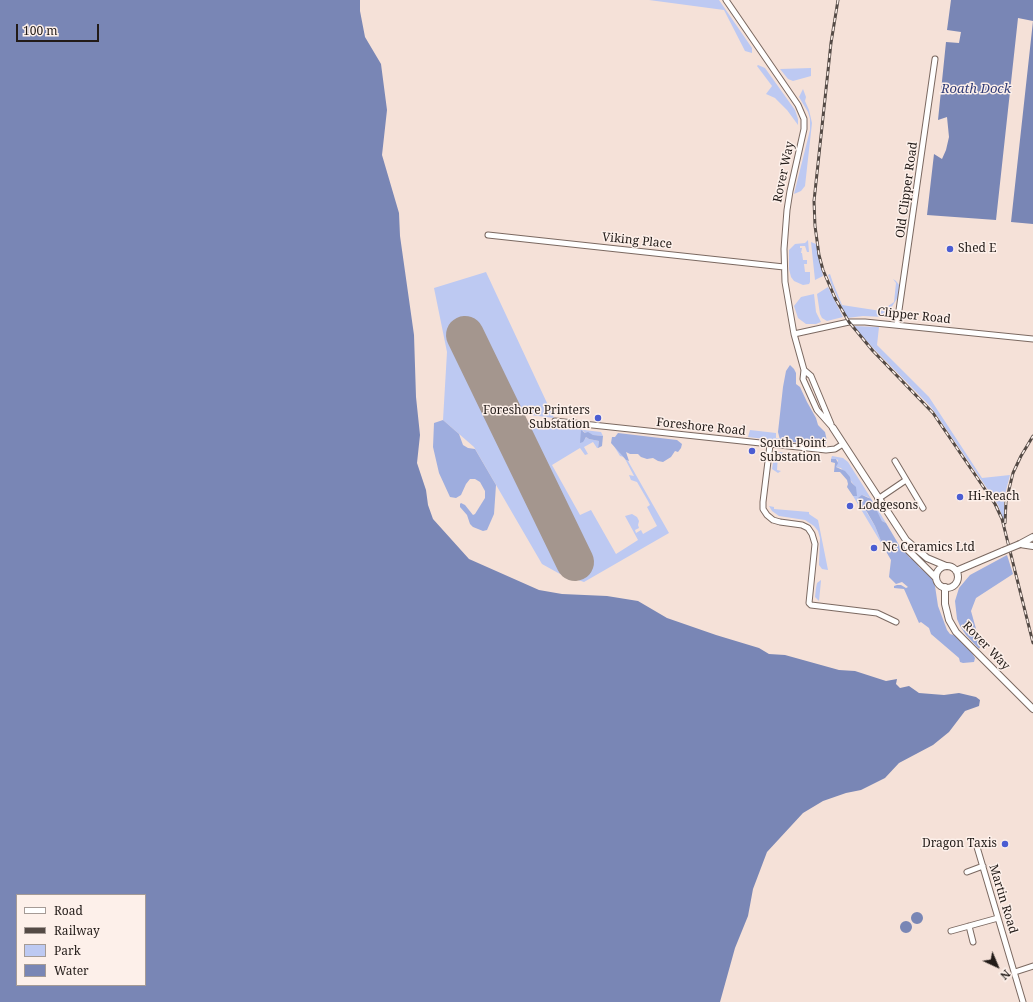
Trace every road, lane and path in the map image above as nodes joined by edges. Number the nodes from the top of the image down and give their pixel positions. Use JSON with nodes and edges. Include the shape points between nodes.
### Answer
{"nodes":[{"id":1,"x":726,"y":0,"type":"edge"},
{"id":2,"x":935,"y":59,"type":"dead end"},
{"id":3,"x":488,"y":235,"type":"dead end"},
{"id":4,"x":784,"y":267,"type":"junction"},
{"id":5,"x":897,"y":324,"type":"junction"},
{"id":6,"x":794,"y":334,"type":"junction"},
{"id":7,"x":1033,"y":339,"type":"edge"},
{"id":8,"x":804,"y":370,"type":"junction"},
{"id":9,"x":555,"y":421,"type":"dead end"},
{"id":10,"x":833,"y":428,"type":"junction"},
{"id":11,"x":843,"y":444,"type":"junction"},
{"id":12,"x":770,"y":445,"type":"junction"},
{"id":13,"x":895,"y":461,"type":"dead end"},
{"id":14,"x":906,"y":480,"type":"junction"},
{"id":15,"x":878,"y":499,"type":"junction"},
{"id":16,"x":923,"y":508,"type":"dead end"},
{"id":17,"x":1033,"y":538,"type":"edge"},
{"id":18,"x":906,"y":540,"type":"junction"},
{"id":19,"x":1020,"y":544,"type":"junction"},
{"id":20,"x":1033,"y":546,"type":"edge"},
{"id":21,"x":948,"y":566,"type":"junction"},
{"id":22,"x":956,"y":571,"type":"junction"},
{"id":23,"x":936,"y":578,"type":"junction"},
{"id":24,"x":945,"y":587,"type":"junction"},
{"id":25,"x":896,"y":622,"type":"dead end"},
{"id":26,"x":1033,"y":709,"type":"edge"},
{"id":27,"x":977,"y":847,"type":"dead end"},
{"id":28,"x":983,"y":866,"type":"junction"},
{"id":29,"x":967,"y":872,"type":"dead end"},
{"id":30,"x":998,"y":918,"type":"junction"},
{"id":31,"x":969,"y":926,"type":"junction"},
{"id":32,"x":951,"y":932,"type":"dead end"},
{"id":33,"x":973,"y":942,"type":"dead end"},
{"id":34,"x":1033,"y":966,"type":"edge"},
{"id":35,"x":1015,"y":972,"type":"junction"},
{"id":36,"x":1023,"y":1002,"type":"edge"}],
"edges":[{"from":1,"to":4,"type":"street","name":"Rover Way","via":[[798,105],[804,119],[788,202]]},
{"from":2,"to":5,"type":"street","name":"Old Clipper Road"},
{"from":3,"to":4,"type":"street","name":"Viking Place"},
{"from":4,"to":6,"type":"street","name":"Rover Way","via":[[786,294]]},
{"from":5,"to":6,"type":"street","name":"Clipper Road","via":[[854,322]]},
{"from":5,"to":7,"type":"street","name":"Clipper Road"},
{"from":6,"to":8,"type":"street","name":"Rover Way"},
{"from":8,"to":10,"type":"street","via":[[811,376]]},
{"from":8,"to":10,"type":"street","via":[[803,379],[811,399]]},
{"from":9,"to":12,"type":"street","name":"Foreshore Road"},
{"from":10,"to":11,"type":"street"},
{"from":11,"to":12,"type":"street","name":"Foreshore Road","via":[[836,449],[826,450]]},
{"from":11,"to":15,"type":"street"},
{"from":12,"to":25,"type":"street","via":[[762,502],[767,515],[773,520],[802,525],[812,534],[815,544],[810,605],[876,613]]},
{"from":13,"to":14,"type":"street"},
{"from":14,"to":15,"type":"street"},
{"from":14,"to":16,"type":"street"},
{"from":15,"to":18,"type":"street"},
{"from":17,"to":19,"type":"street"},
{"from":18,"to":21,"type":"street","via":[[927,558]]},
{"from":18,"to":23,"type":"street","via":[[908,550]]},
{"from":19,"to":20,"type":"street"},
{"from":19,"to":22,"type":"street","bridge":true},
{"from":21,"to":22,"type":"street"},
{"from":21,"to":23,"type":"street","via":[[939,569]]},
{"from":22,"to":24,"type":"street","via":[[957,581],[952,586]]},
{"from":23,"to":24,"type":"street","via":[[939,584]]},
{"from":24,"to":26,"type":"street","name":"Rover Way","via":[[945,604],[949,620],[956,632]]},
{"from":27,"to":28,"type":"street","name":"Martin Road"},
{"from":28,"to":29,"type":"street"},
{"from":28,"to":30,"type":"street","name":"Martin Road"},
{"from":30,"to":31,"type":"street"},
{"from":30,"to":35,"type":"street","name":"Martin Road"},
{"from":31,"to":32,"type":"street"},
{"from":31,"to":33,"type":"street"},
{"from":34,"to":35,"type":"street"},
{"from":35,"to":36,"type":"street","name":"Martin Road"}]}
